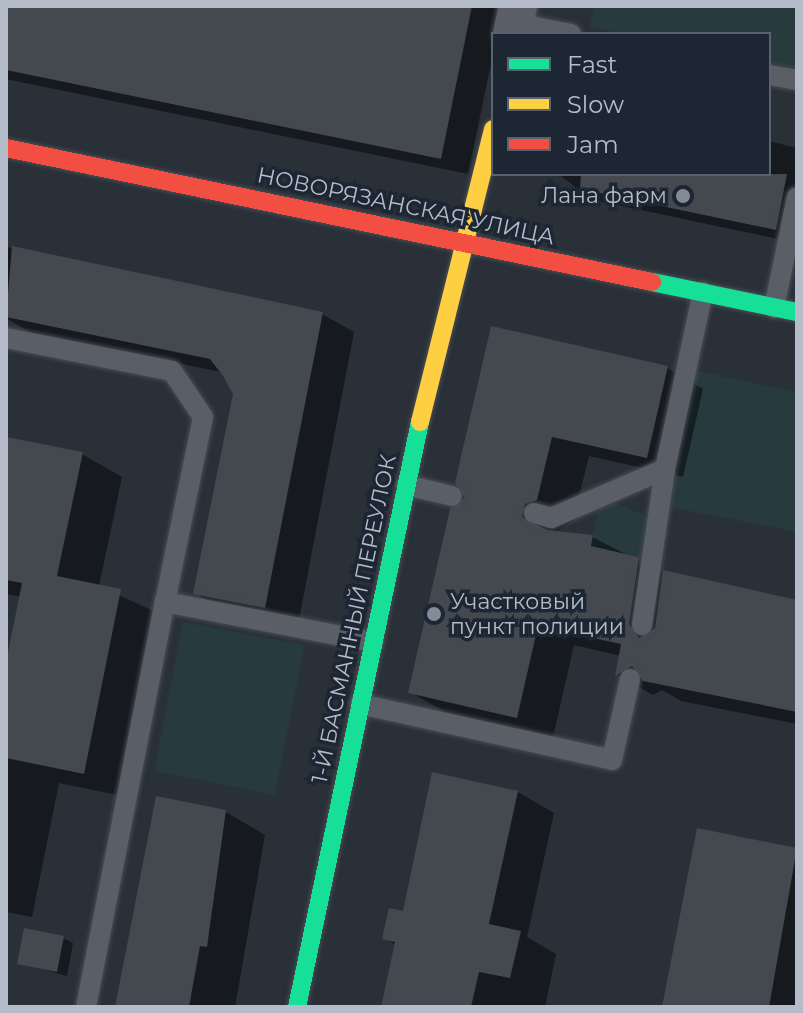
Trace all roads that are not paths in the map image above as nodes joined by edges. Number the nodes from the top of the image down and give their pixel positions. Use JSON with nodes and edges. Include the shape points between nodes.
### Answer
{"nodes":[{"id":1,"x":515,"y":21,"type":"edge"},
{"id":2,"x":562,"y":32,"type":"edge"},
{"id":3,"x":771,"y":75,"type":"edge"},
{"id":4,"x":797,"y":80,"type":"edge"},
{"id":5,"x":491,"y":137,"type":"edge"},
{"id":6,"x":6,"y":150,"type":"edge"},
{"id":7,"x":797,"y":197,"type":"edge"},
{"id":8,"x":464,"y":243,"type":"junction"},
{"id":9,"x":703,"y":292,"type":"junction"},
{"id":10,"x":774,"y":308,"type":"junction"},
{"id":11,"x":797,"y":312,"type":"edge"},
{"id":12,"x":6,"y":338,"type":"edge"},
{"id":13,"x":665,"y":469,"type":"junction"},
{"id":14,"x":406,"y":485,"type":"junction"},
{"id":15,"x":452,"y":496,"type":"dead end"},
{"id":16,"x":534,"y":513,"type":"dead end"},
{"id":17,"x":165,"y":602,"type":"junction"},
{"id":18,"x":642,"y":625,"type":"dead end"},
{"id":19,"x":373,"y":642,"type":"junction"},
{"id":20,"x":630,"y":679,"type":"dead end"},
{"id":21,"x":360,"y":704,"type":"junction"},
{"id":22,"x":86,"y":1007,"type":"edge"},
{"id":23,"x":297,"y":1007,"type":"edge"}],
"edges":[{"from":1,"to":2,"type":"lane"},
{"from":3,"to":4,"type":"lane"},
{"from":5,"to":8,"type":"street","name":"1-Й БАСМАННЫЙ ПЕРЕУЛОК"},
{"from":6,"to":8,"type":"street","name":"НОВОРЯЗАНСКАЯ УЛИЦА"},
{"from":7,"to":10,"type":"lane"},
{"from":8,"to":9,"type":"street","name":"НОВОРЯЗАНСКАЯ УЛИЦА"},
{"from":8,"to":14,"type":"street","name":"1-Й БАСМАННЫЙ ПЕРЕУЛОК"},
{"from":9,"to":10,"type":"street","name":"НОВОРЯЗАНСКАЯ УЛИЦА"},
{"from":9,"to":13,"type":"lane"},
{"from":10,"to":11,"type":"street","name":"НОВОРЯЗАНСКАЯ УЛИЦА"},
{"from":12,"to":17,"type":"lane","via":[[172,371],[203,417]]},
{"from":13,"to":16,"type":"lane","via":[[551,518]]},
{"from":13,"to":18,"type":"lane"},
{"from":14,"to":15,"type":"lane"},
{"from":14,"to":19,"type":"street","name":"1-Й БАСМАННЫЙ ПЕРЕУЛОК"},
{"from":17,"to":19,"type":"lane"},
{"from":17,"to":22,"type":"lane"},
{"from":19,"to":21,"type":"street","name":"1-Й БАСМАННЫЙ ПЕРЕУЛОК"},
{"from":20,"to":21,"type":"lane","via":[[612,760]]},
{"from":21,"to":23,"type":"street","name":"1-Й БАСМАННЫЙ ПЕРЕУЛОК"}]}
